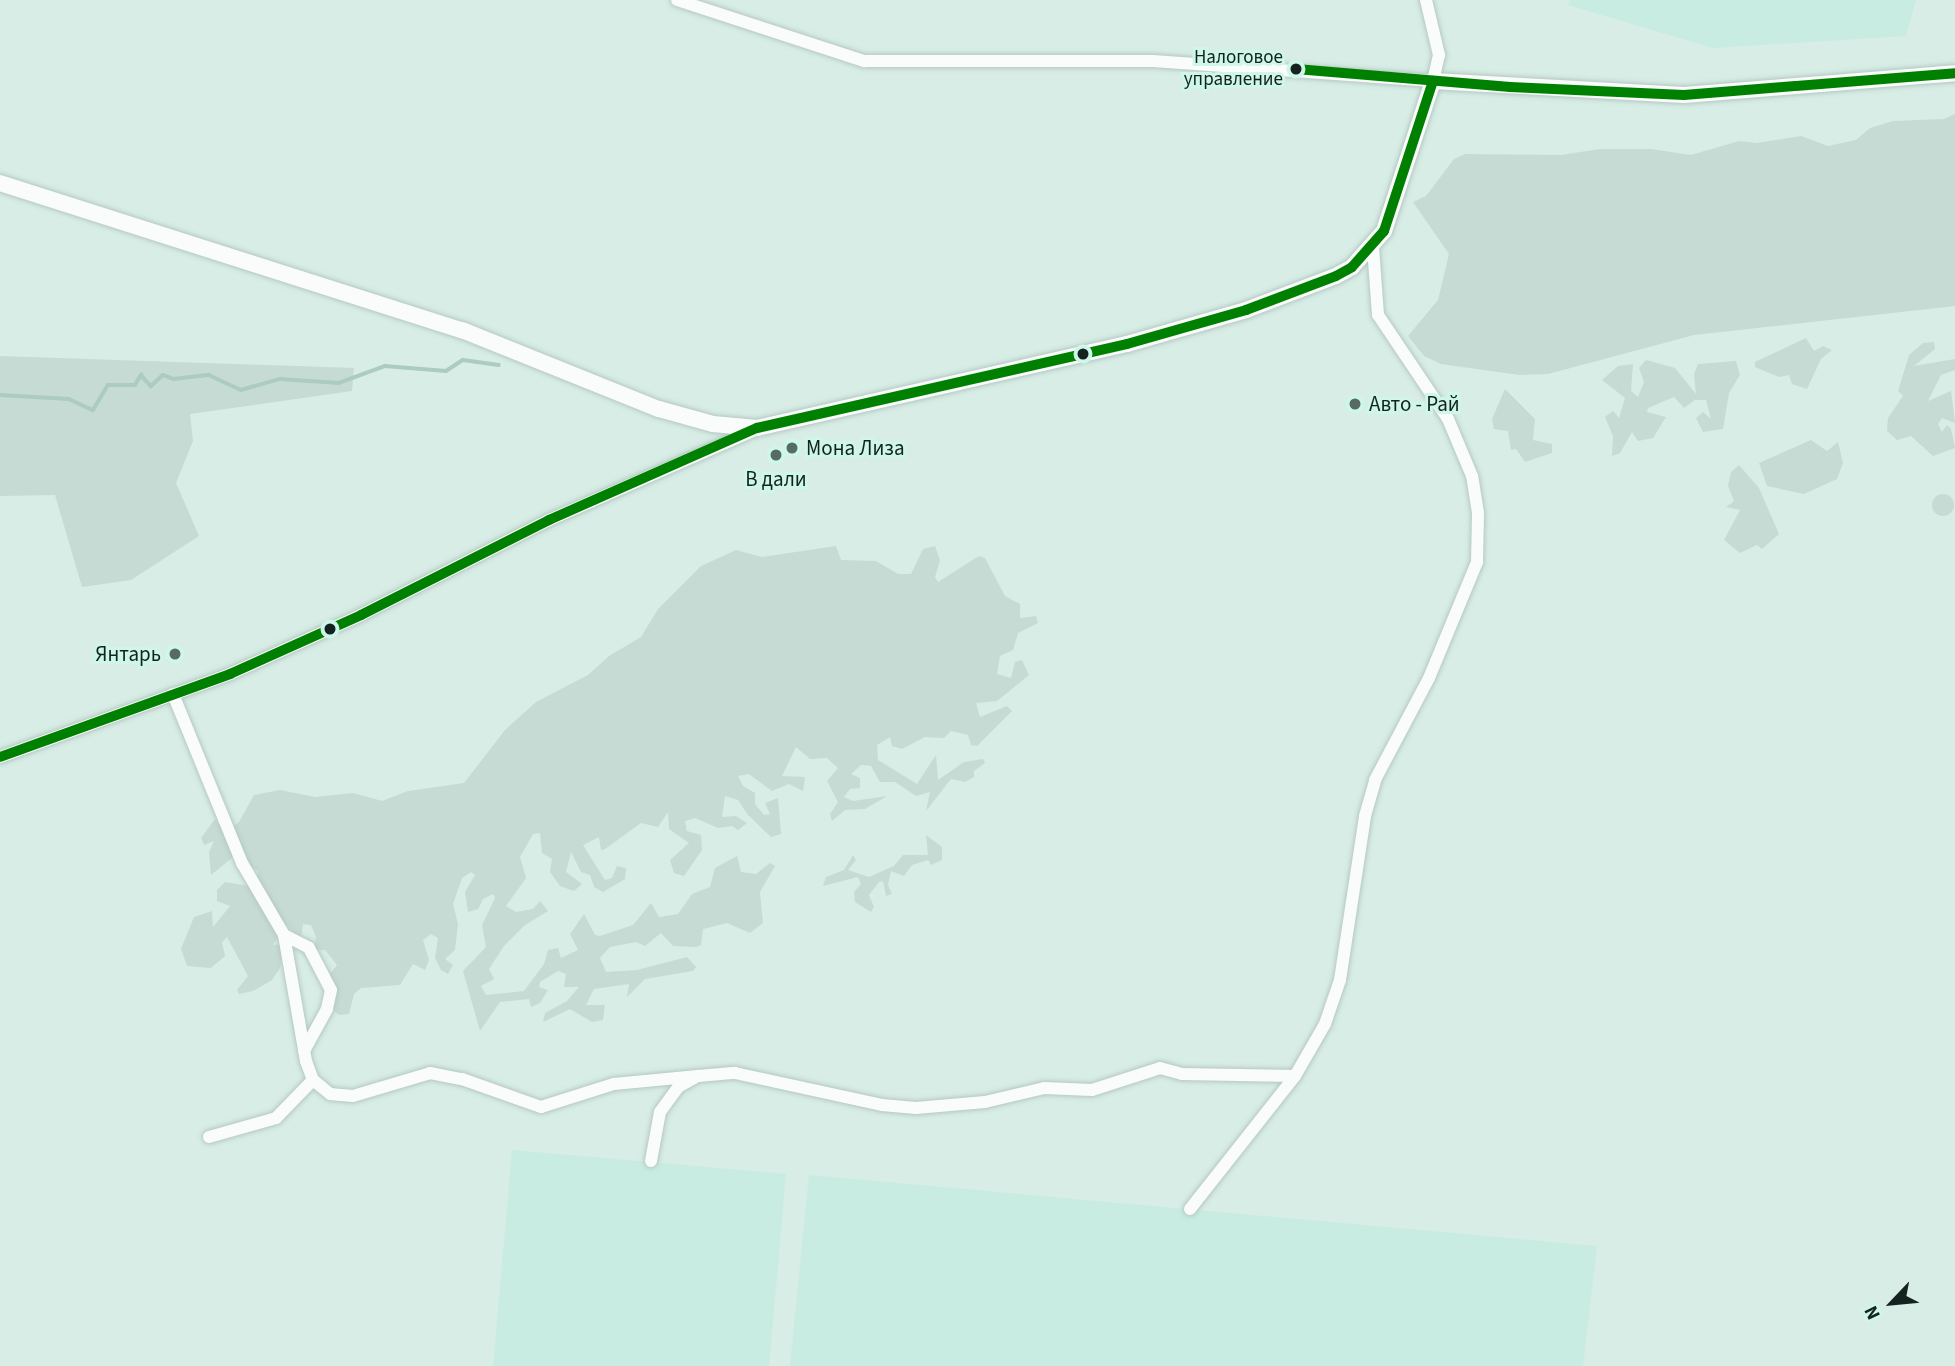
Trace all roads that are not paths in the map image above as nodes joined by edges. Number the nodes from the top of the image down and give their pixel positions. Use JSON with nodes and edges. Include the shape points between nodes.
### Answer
{"nodes":[{"id":1,"x":677,"y":0,"type":"edge"},
{"id":2,"x":1426,"y":0,"type":"edge"},
{"id":3,"x":1955,"y":73,"type":"edge"},
{"id":4,"x":1433,"y":81,"type":"junction"},
{"id":5,"x":0,"y":183,"type":"edge"},
{"id":6,"x":1373,"y":247,"type":"junction"},
{"id":7,"x":757,"y":428,"type":"junction"},
{"id":8,"x":173,"y":694,"type":"junction"},
{"id":9,"x":0,"y":757,"type":"edge"},
{"id":10,"x":284,"y":935,"type":"junction"},
{"id":11,"x":304,"y":1051,"type":"junction"},
{"id":12,"x":698,"y":1076,"type":"junction"},
{"id":13,"x":1295,"y":1076,"type":"junction"},
{"id":14,"x":313,"y":1080,"type":"junction"},
{"id":15,"x":209,"y":1137,"type":"dead end"},
{"id":16,"x":651,"y":1161,"type":"dead end"},
{"id":17,"x":1190,"y":1209,"type":"dead end"}],
"edges":[{"from":1,"to":4,"type":"street","via":[[864,61],[1153,61]]},
{"from":2,"to":4,"type":"street","via":[[1439,55]]},
{"from":3,"to":4,"type":"street","via":[[1684,95]]},
{"from":4,"to":6,"type":"street","via":[[1393,212]]},
{"from":5,"to":7,"type":"street","via":[[462,330],[659,409],[713,424]]},
{"from":6,"to":7,"type":"street","via":[[1336,276],[1184,329]]},
{"from":6,"to":13,"type":"street","via":[[1378,315],[1462,447],[1472,476],[1479,543],[1477,562],[1429,678],[1375,780],[1365,816],[1340,980],[1325,1024]]},
{"from":7,"to":8,"type":"street","via":[[549,520],[349,620]]},
{"from":8,"to":9,"type":"street"},
{"from":8,"to":10,"type":"street","via":[[242,863]]},
{"from":10,"to":11,"type":"street"},
{"from":10,"to":11,"type":"street","via":[[309,947],[331,990],[327,1009]]},
{"from":11,"to":14,"type":"street"},
{"from":12,"to":13,"type":"street","via":[[735,1073],[882,1105],[916,1108],[985,1102],[1044,1088],[1093,1090],[1160,1068],[1182,1074]]},
{"from":12,"to":14,"type":"street","via":[[614,1084],[541,1107],[462,1079],[430,1073],[353,1096],[330,1094]]},
{"from":12,"to":16,"type":"street","via":[[678,1087],[660,1112]]},
{"from":13,"to":17,"type":"street"},
{"from":14,"to":15,"type":"street","via":[[276,1118]]}]}
